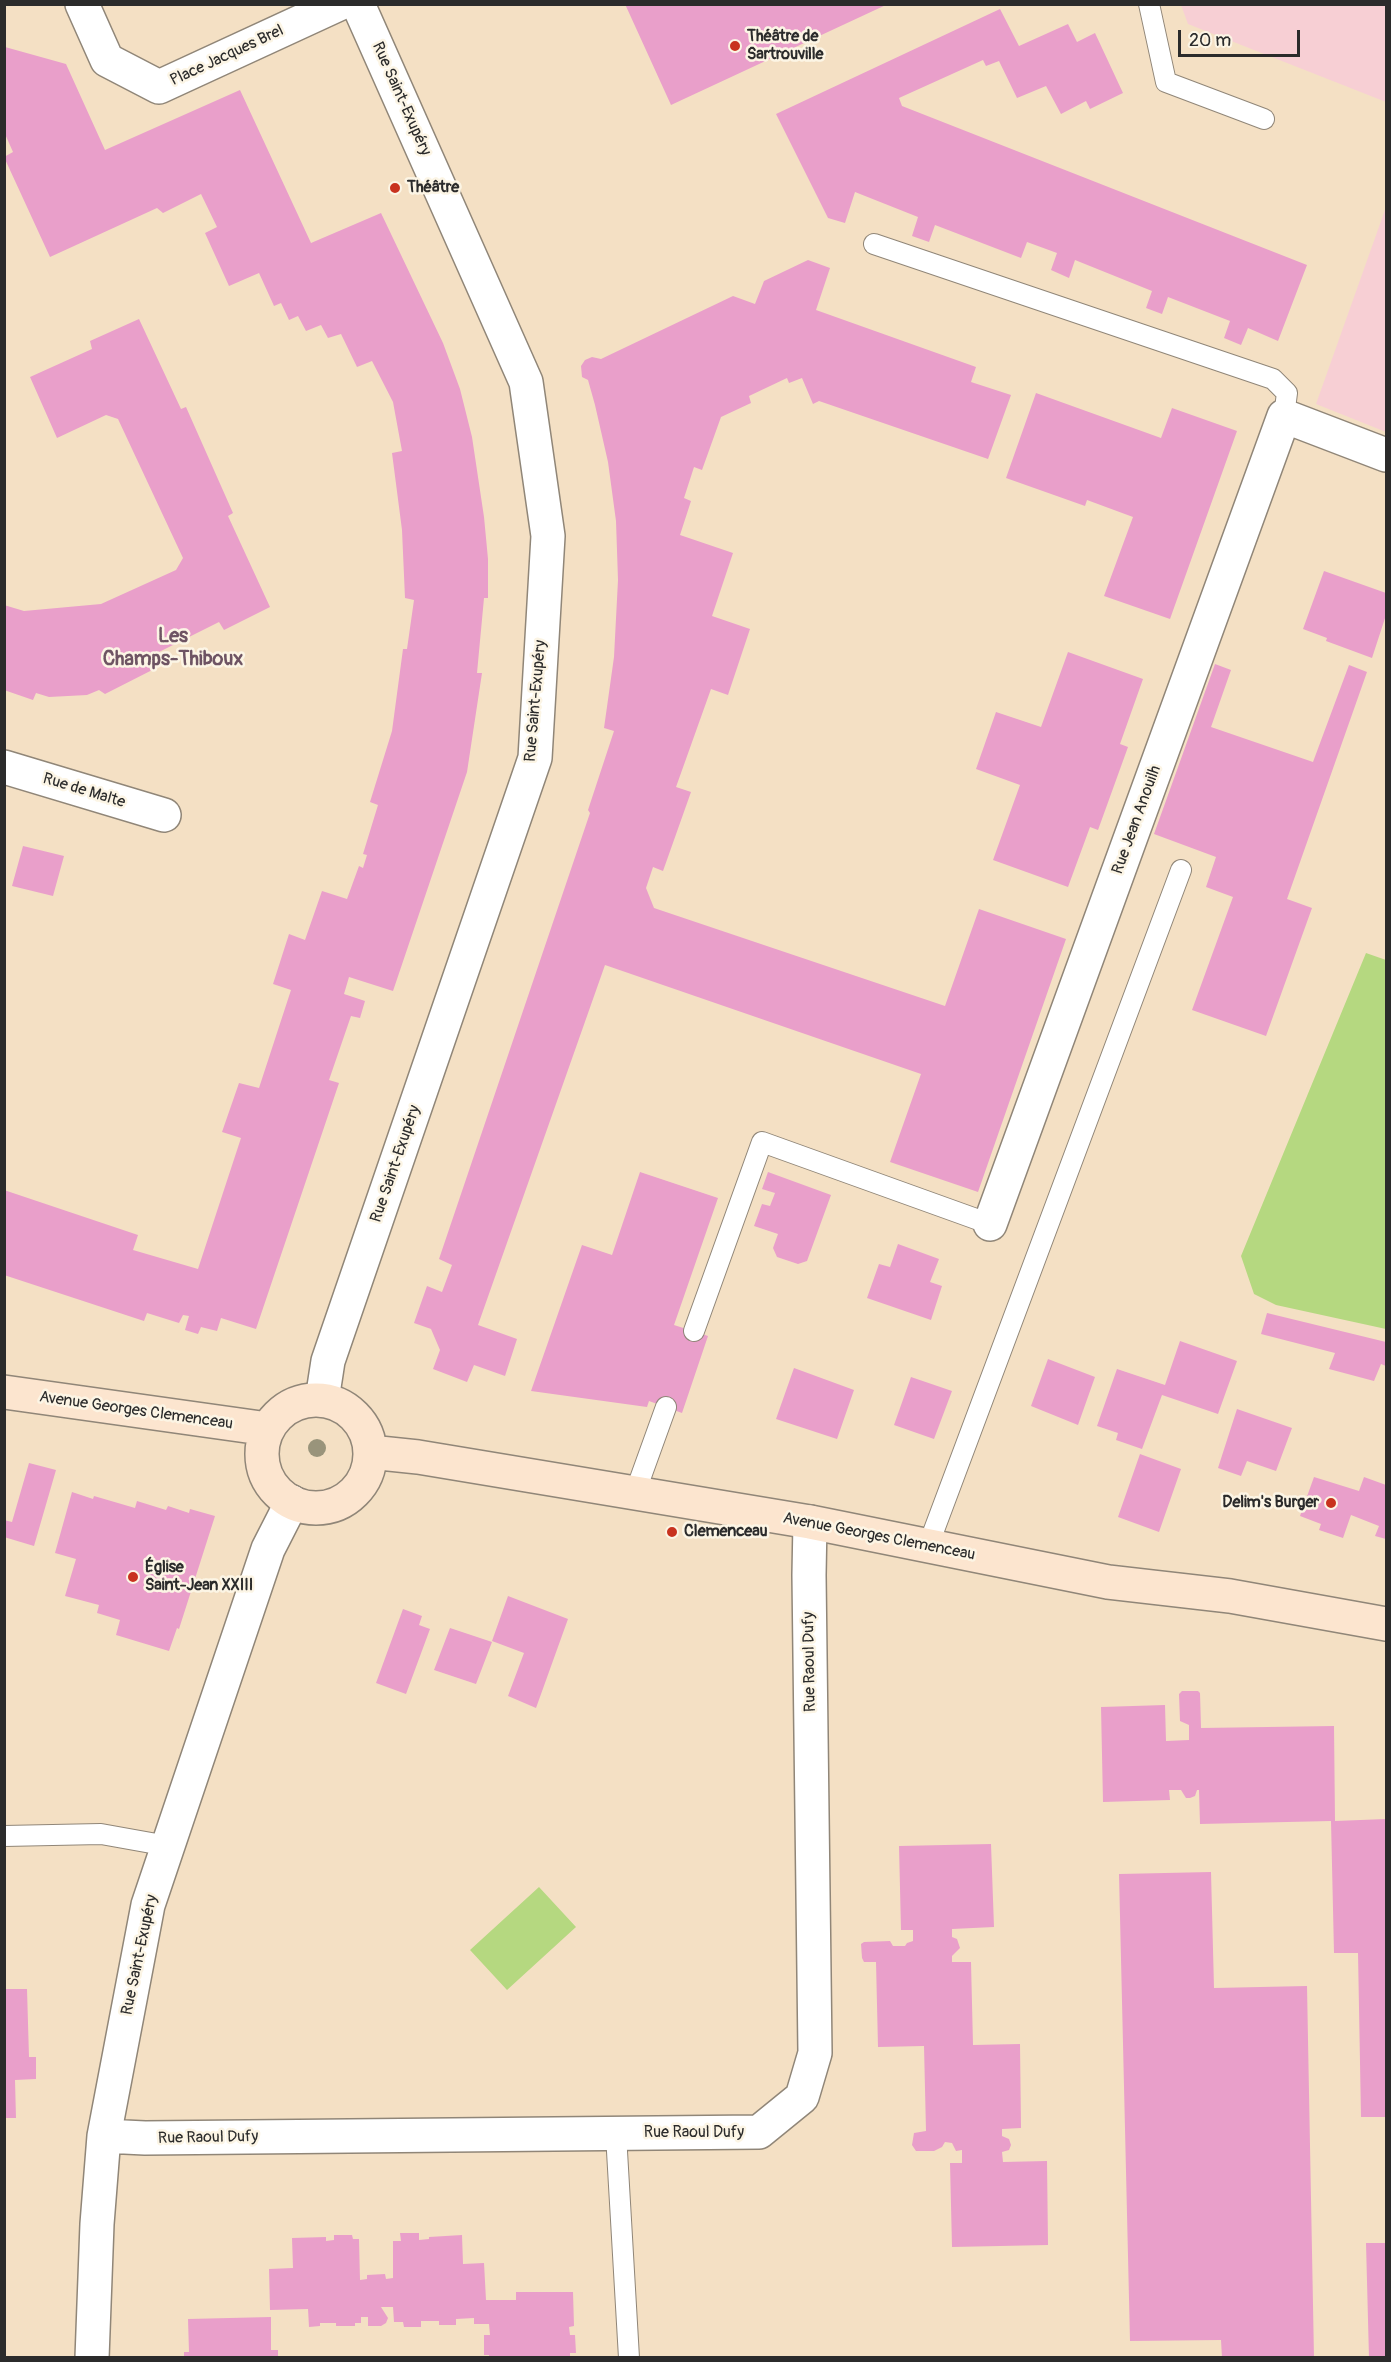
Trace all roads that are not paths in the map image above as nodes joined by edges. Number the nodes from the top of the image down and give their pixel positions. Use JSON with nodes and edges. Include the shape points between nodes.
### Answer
{"nodes":[{"id":1,"x":82,"y":4,"type":"edge"},
{"id":2,"x":339,"y":4,"type":"edge"},
{"id":3,"x":358,"y":4,"type":"edge"},
{"id":4,"x":1149,"y":4,"type":"edge"},
{"id":5,"x":1264,"y":119,"type":"dead end"},
{"id":6,"x":874,"y":244,"type":"dead end"},
{"id":7,"x":1284,"y":416,"type":"junction"},
{"id":8,"x":1386,"y":455,"type":"edge"},
{"id":9,"x":4,"y":766,"type":"edge"},
{"id":10,"x":164,"y":815,"type":"dead end"},
{"id":11,"x":1181,"y":870,"type":"dead end"},
{"id":12,"x":990,"y":1224,"type":"joint"},
{"id":13,"x":694,"y":1331,"type":"dead end"},
{"id":14,"x":4,"y":1392,"type":"edge"},
{"id":15,"x":322,"y":1400,"type":"junction"},
{"id":16,"x":666,"y":1407,"type":"dead end"},
{"id":17,"x":268,"y":1429,"type":"junction"},
{"id":18,"x":370,"y":1452,"type":"junction"},
{"id":19,"x":635,"y":1493,"type":"junction"},
{"id":20,"x":292,"y":1502,"type":"junction"},
{"id":21,"x":810,"y":1522,"type":"junction"},
{"id":22,"x":928,"y":1546,"type":"junction"},
{"id":23,"x":1386,"y":1624,"type":"edge"},
{"id":24,"x":4,"y":1836,"type":"edge"},
{"id":25,"x":168,"y":1846,"type":"junction"},
{"id":26,"x":616,"y":2134,"type":"junction"},
{"id":27,"x":104,"y":2136,"type":"junction"},
{"id":28,"x":92,"y":2358,"type":"edge"},
{"id":29,"x":629,"y":2358,"type":"edge"}],
"edges":[{"from":1,"to":2,"type":"street","name":"Place Jacques Brel","via":[[107,60],[159,87]]},
{"from":3,"to":15,"type":"street","name":"Rue Saint-Exupéry","via":[[526,382],[548,536],[535,758],[328,1361]]},
{"from":4,"to":5,"type":"lane","via":[[1166,82]]},
{"from":6,"to":7,"type":"lane","via":[[1273,379],[1287,393]]},
{"from":7,"to":8,"type":"street"},
{"from":7,"to":12,"type":"street","name":"Rue Jean Anouilh"},
{"from":9,"to":10,"type":"street","name":"Rue de Malte"},
{"from":11,"to":22,"type":"lane"},
{"from":12,"to":13,"type":"lane","via":[[762,1142]]},
{"from":14,"to":17,"type":"main road","name":"Avenue Georges Clemenceau"},
{"from":15,"to":17,"type":"main road","via":[[290,1407]]},
{"from":15,"to":18,"type":"main road","via":[[343,1409],[360,1423]]},
{"from":16,"to":19,"type":"lane"},
{"from":17,"to":20,"type":"main road","via":[[262,1445],[265,1471],[278,1492]]},
{"from":18,"to":19,"type":"main road","name":"Avenue Georges Clemenceau"},
{"from":18,"to":20,"type":"main road","via":[[367,1470],[345,1500],[328,1507],[309,1508]]},
{"from":19,"to":21,"type":"main road","name":"Avenue Georges Clemenceau"},
{"from":20,"to":25,"type":"street","name":"Rue Saint-Exupéry","via":[[268,1549]]},
{"from":21,"to":22,"type":"main road","name":"Avenue Georges Clemenceau"},
{"from":21,"to":26,"type":"street","name":"Rue Raoul Dufy","via":[[815,2053],[802,2097],[759,2132]]},
{"from":22,"to":23,"type":"main road","name":"Avenue Georges Clemenceau","via":[[1108,1582],[1230,1596]]},
{"from":24,"to":25,"type":"lane","via":[[101,1834]]},
{"from":25,"to":27,"type":"street","name":"Rue Saint-Exupéry","via":[[148,1905]]},
{"from":26,"to":27,"type":"street","name":"Rue Raoul Dufy"},
{"from":26,"to":29,"type":"lane"},
{"from":27,"to":28,"type":"street","name":"Rue Saint-Exupéry"}]}
